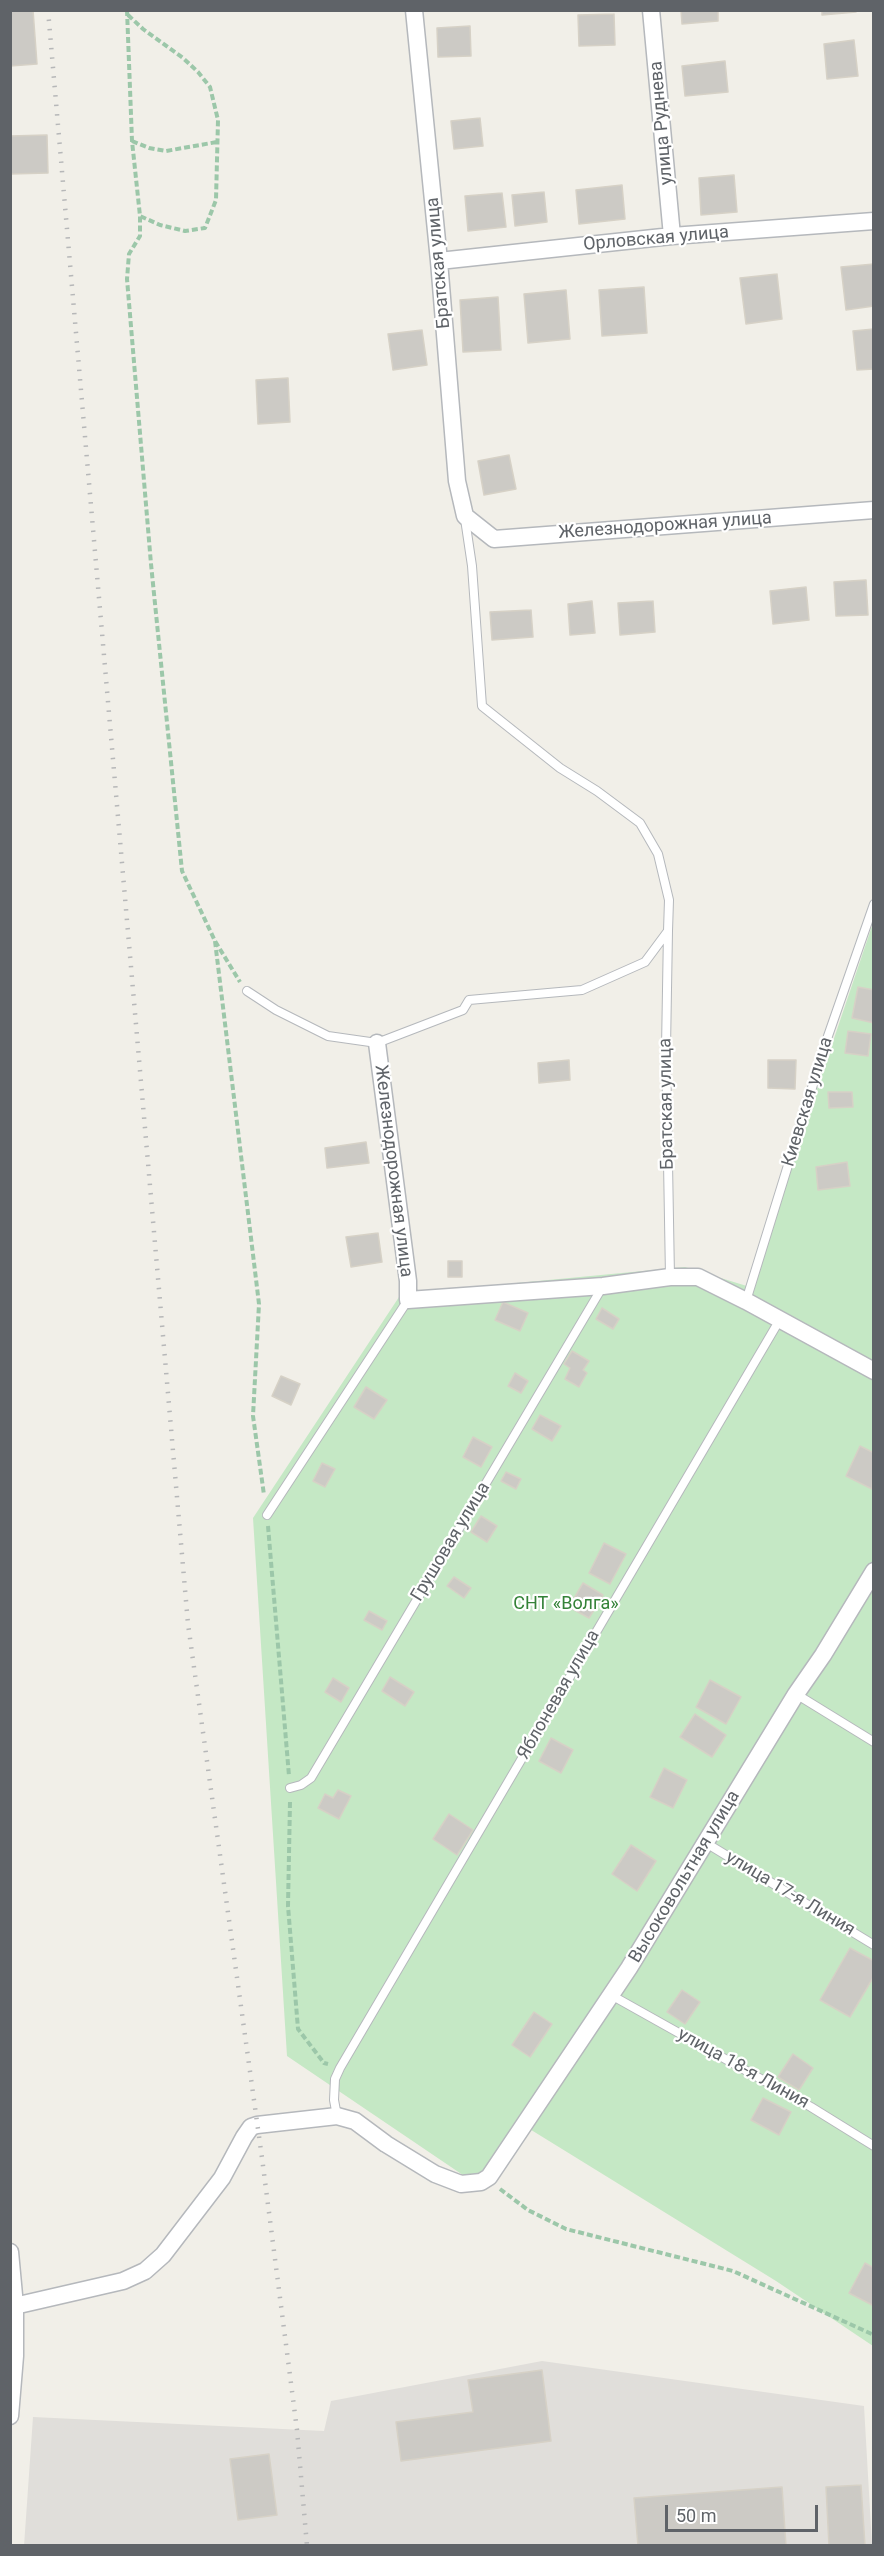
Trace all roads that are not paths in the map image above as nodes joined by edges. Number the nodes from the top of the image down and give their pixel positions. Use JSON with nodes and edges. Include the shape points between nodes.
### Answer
{"nodes":[{"id":1,"x":414,"y":10,"type":"edge"},
{"id":2,"x":651,"y":10,"type":"edge"},
{"id":3,"x":873,"y":220,"type":"edge"},
{"id":4,"x":672,"y":236,"type":"junction"},
{"id":5,"x":440,"y":261,"type":"junction"},
{"id":6,"x":873,"y":510,"type":"edge"},
{"id":7,"x":465,"y":516,"type":"junction"},
{"id":8,"x":873,"y":904,"type":"edge"},
{"id":9,"x":668,"y":931,"type":"junction"},
{"id":10,"x":247,"y":991,"type":"road end"},
{"id":11,"x":377,"y":1043,"type":"junction"},
{"id":12,"x":670,"y":1277,"type":"junction"},
{"id":13,"x":603,"y":1286,"type":"junction"},
{"id":14,"x":408,"y":1300,"type":"junction"},
{"id":15,"x":746,"y":1301,"type":"junction"},
{"id":16,"x":779,"y":1321,"type":"junction"},
{"id":17,"x":873,"y":1371,"type":"edge"},
{"id":18,"x":267,"y":1515,"type":"dead end"},
{"id":19,"x":873,"y":1571,"type":"edge"},
{"id":20,"x":796,"y":1694,"type":"junction"},
{"id":21,"x":873,"y":1742,"type":"edge"},
{"id":22,"x":290,"y":1788,"type":"dead end"},
{"id":23,"x":706,"y":1843,"type":"junction"},
{"id":24,"x":873,"y":1945,"type":"edge"},
{"id":25,"x":611,"y":1995,"type":"junction"},
{"id":26,"x":337,"y":2116,"type":"junction"},
{"id":27,"x":873,"y":2146,"type":"edge"},
{"id":28,"x":10,"y":2252,"type":"edge"},
{"id":29,"x":13,"y":2306,"type":"edge"},
{"id":30,"x":10,"y":2416,"type":"edge"}],
"edges":[{"from":1,"to":5,"type":"street","name":"Братская улица"},
{"from":2,"to":4,"type":"street","name":"улица Руднева"},
{"from":3,"to":4,"type":"street","name":"Орловская улица"},
{"from":4,"to":5,"type":"street","name":"Орловская улица"},
{"from":5,"to":7,"type":"street","name":"Братская улица","via":[[457,482]]},
{"from":6,"to":7,"type":"street","name":"Железнодорожная улица","via":[[494,539]]},
{"from":7,"to":9,"type":"lane","name":"Братская улица","via":[[482,706],[560,768],[640,823],[658,854],[669,900]]},
{"from":8,"to":15,"type":"lane","name":"Киевская улица"},
{"from":9,"to":11,"type":"lane","via":[[645,962],[582,990],[469,1000],[463,1010]]},
{"from":9,"to":12,"type":"lane","name":"Братская улица"},
{"from":10,"to":11,"type":"lane","via":[[328,1036]]},
{"from":11,"to":14,"type":"street","name":"Железнодорожная улица"},
{"from":12,"to":13,"type":"street"},
{"from":12,"to":15,"type":"street","via":[[698,1277]]},
{"from":13,"to":14,"type":"street"},
{"from":13,"to":22,"type":"lane","name":"Грушовая улица","via":[[311,1778]]},
{"from":14,"to":18,"type":"lane"},
{"from":15,"to":16,"type":"street"},
{"from":16,"to":17,"type":"street"},
{"from":16,"to":26,"type":"lane","name":"Яблоневая улица","via":[[340,2068],[335,2079]]},
{"from":19,"to":20,"type":"street","name":"Высоковольтная улица"},
{"from":20,"to":21,"type":"lane"},
{"from":20,"to":23,"type":"street","name":"Высоковольтная улица"},
{"from":23,"to":24,"type":"lane","name":"улица 17-я Линия"},
{"from":23,"to":25,"type":"street","name":"Высоковольтная улица"},
{"from":25,"to":26,"type":"street","name":"Высоковольтная улица","via":[[489,2177],[481,2182],[461,2184],[435,2174],[355,2121]]},
{"from":25,"to":27,"type":"lane","name":"улица 18-я Линия"},
{"from":26,"to":29,"type":"street","via":[[251,2127],[222,2178],[163,2255],[144,2271],[123,2281]]},
{"from":28,"to":29,"type":"street"},
{"from":29,"to":30,"type":"street","via":[[15,2356]]}]}
